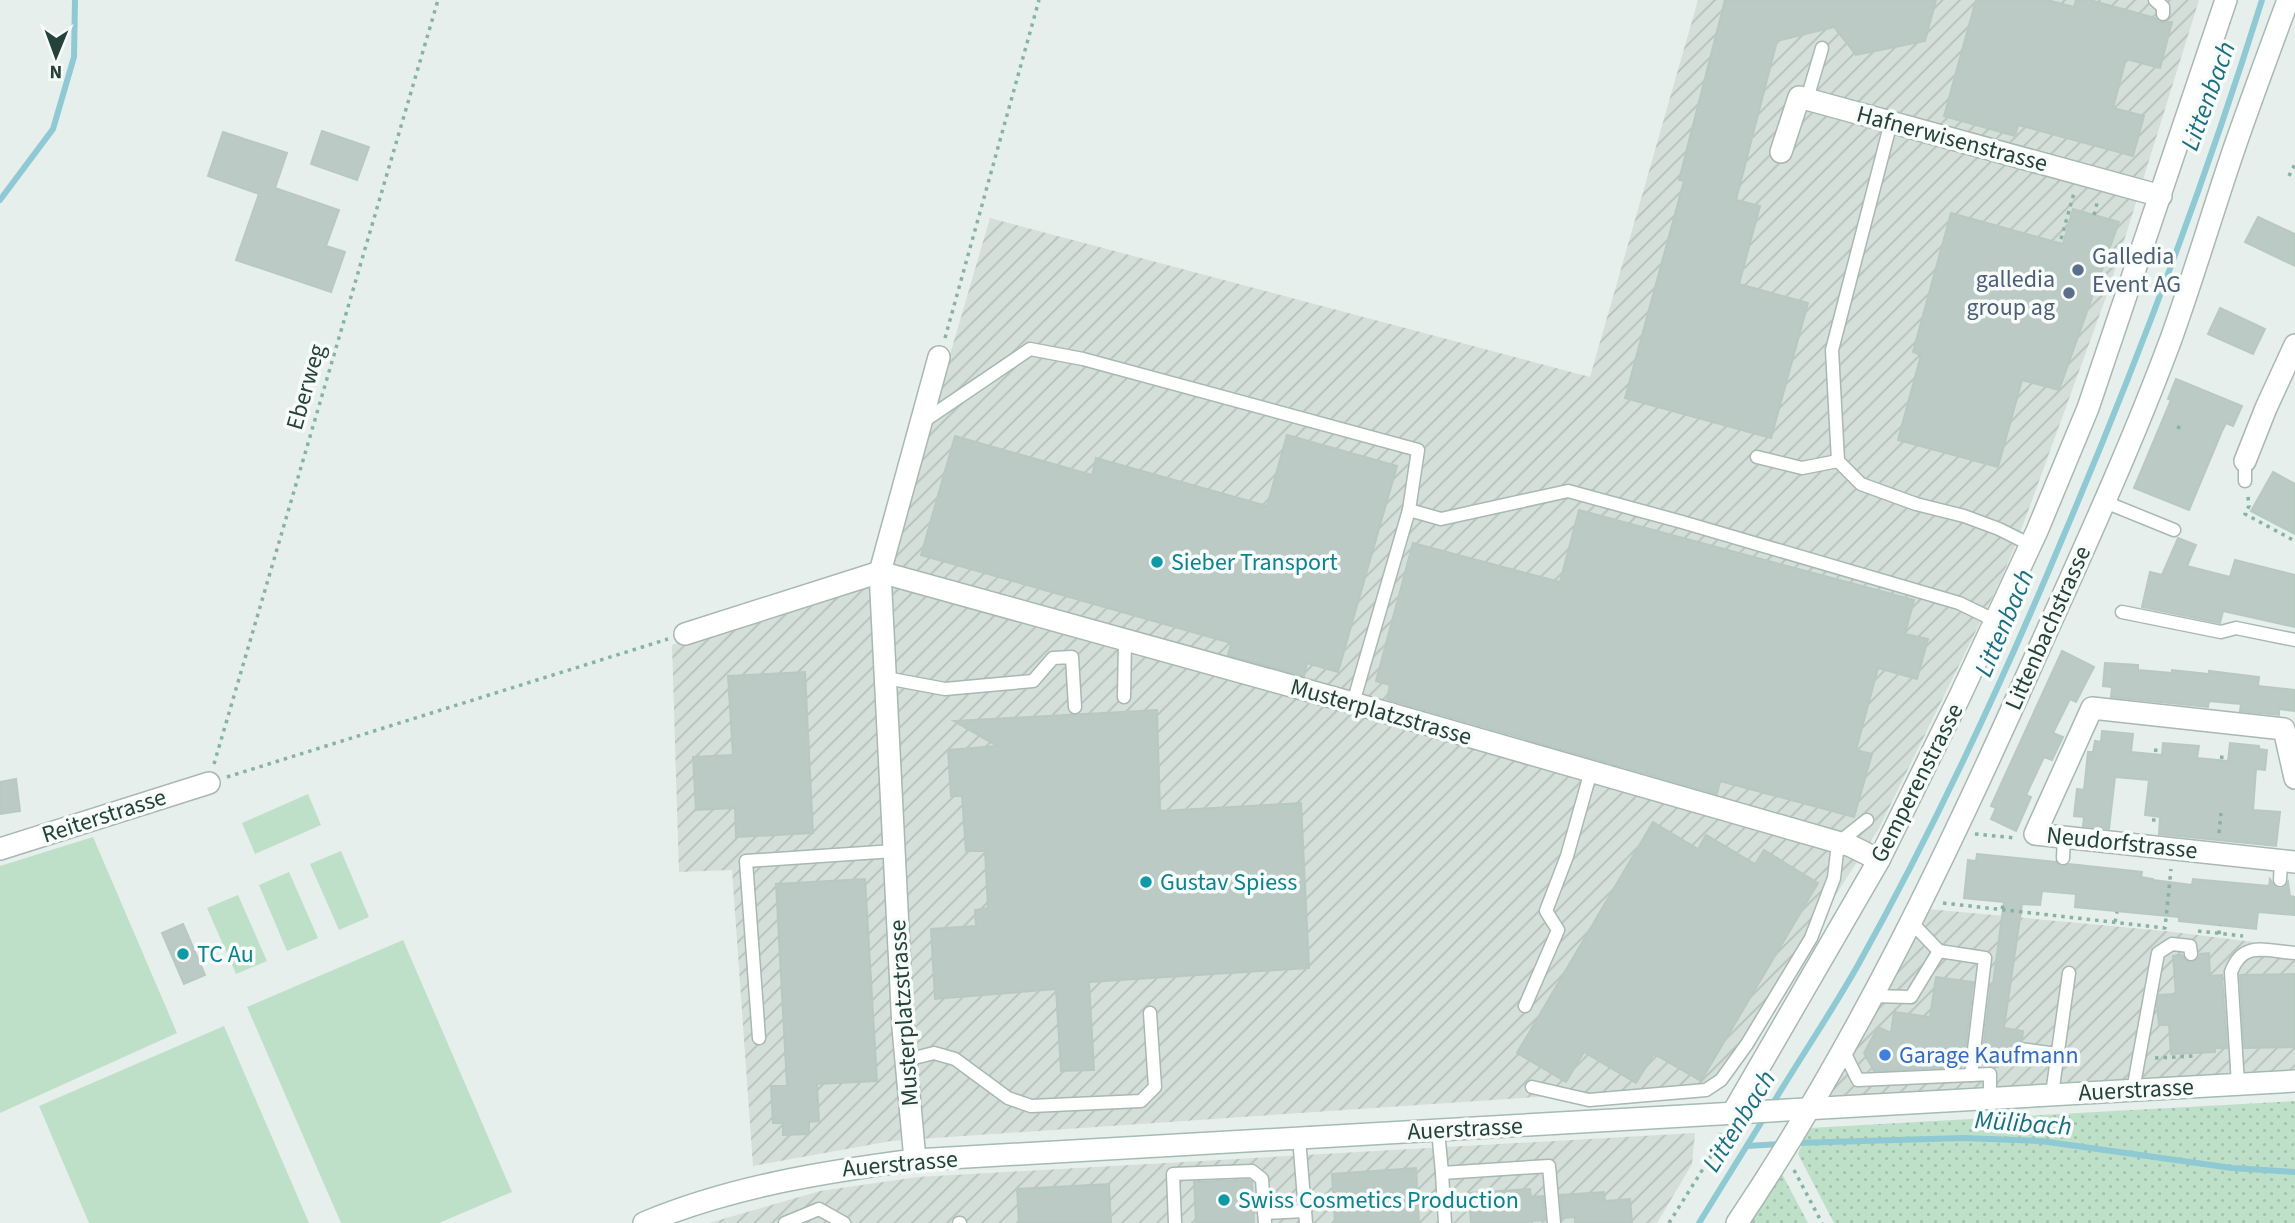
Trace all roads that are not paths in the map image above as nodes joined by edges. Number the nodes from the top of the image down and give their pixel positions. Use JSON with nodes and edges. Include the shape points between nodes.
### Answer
{"nodes":[{"id":1,"x":2155,"y":0,"type":"edge"},
{"id":2,"x":2226,"y":0,"type":"edge"},
{"id":3,"x":2288,"y":0,"type":"edge"},
{"id":4,"x":2163,"y":13,"type":"dead end"},
{"id":5,"x":1822,"y":48,"type":"dead end"},
{"id":6,"x":1807,"y":99,"type":"junction"},
{"id":7,"x":1891,"y":122,"type":"junction"},
{"id":8,"x":1781,"y":152,"type":"dead end"},
{"id":9,"x":2161,"y":196,"type":"junction"},
{"id":10,"x":2295,"y":345,"type":"edge"},
{"id":11,"x":939,"y":357,"type":"road end"},
{"id":12,"x":921,"y":424,"type":"junction"},
{"id":13,"x":1757,"y":457,"type":"dead end"},
{"id":14,"x":1838,"y":461,"type":"junction"},
{"id":15,"x":2245,"y":471,"type":"dead end"},
{"id":16,"x":2105,"y":502,"type":"junction"},
{"id":17,"x":1409,"y":510,"type":"junction"},
{"id":18,"x":2174,"y":530,"type":"dead end"},
{"id":19,"x":2031,"y":545,"type":"junction"},
{"id":20,"x":880,"y":572,"type":"junction"},
{"id":21,"x":2122,"y":612,"type":"dead end"},
{"id":22,"x":1994,"y":620,"type":"junction"},
{"id":23,"x":685,"y":634,"type":"road end"},
{"id":24,"x":1125,"y":640,"type":"junction"},
{"id":25,"x":2295,"y":640,"type":"edge"},
{"id":26,"x":886,"y":678,"type":"junction"},
{"id":27,"x":1124,"y":696,"type":"dead end"},
{"id":28,"x":1353,"y":703,"type":"junction"},
{"id":29,"x":1075,"y":707,"type":"dead end"},
{"id":30,"x":1591,"y":771,"type":"junction"},
{"id":31,"x":2295,"y":778,"type":"edge"},
{"id":32,"x":209,"y":783,"type":"road end"},
{"id":33,"x":1867,"y":820,"type":"dead end"},
{"id":34,"x":1838,"y":843,"type":"junction"},
{"id":35,"x":0,"y":849,"type":"edge"},
{"id":36,"x":894,"y":851,"type":"junction"},
{"id":37,"x":1879,"y":860,"type":"junction"},
{"id":38,"x":2285,"y":868,"type":"edge"},
{"id":39,"x":1911,"y":922,"type":"junction"},
{"id":40,"x":1939,"y":951,"type":"junction"},
{"id":41,"x":2295,"y":953,"type":"edge"},
{"id":42,"x":2191,"y":954,"type":"dead end"},
{"id":43,"x":2069,"y":973,"type":"dead end"},
{"id":44,"x":1871,"y":996,"type":"junction"},
{"id":45,"x":1525,"y":1006,"type":"dead end"},
{"id":46,"x":1150,"y":1013,"type":"dead end"},
{"id":47,"x":759,"y":1038,"type":"dead end"},
{"id":48,"x":1842,"y":1048,"type":"junction"},
{"id":49,"x":2021,"y":1049,"type":"dead end"},
{"id":50,"x":2057,"y":1054,"type":"junction"},
{"id":51,"x":906,"y":1060,"type":"junction"},
{"id":52,"x":1970,"y":1075,"type":"junction"},
{"id":53,"x":2295,"y":1081,"type":"edge"},
{"id":54,"x":2238,"y":1084,"type":"junction"},
{"id":55,"x":1532,"y":1087,"type":"dead end"},
{"id":56,"x":2133,"y":1090,"type":"junction"},
{"id":57,"x":2052,"y":1094,"type":"junction"},
{"id":58,"x":1990,"y":1098,"type":"junction"},
{"id":59,"x":1810,"y":1108,"type":"junction"},
{"id":60,"x":1609,"y":1110,"type":"junction"},
{"id":61,"x":1742,"y":1113,"type":"junction"},
{"id":62,"x":1438,"y":1130,"type":"junction"},
{"id":63,"x":1300,"y":1138,"type":"junction"},
{"id":64,"x":915,"y":1160,"type":"junction"},
{"id":65,"x":1442,"y":1173,"type":"junction"},
{"id":66,"x":1305,"y":1217,"type":"edge"},
{"id":67,"x":1264,"y":1218,"type":"edge"},
{"id":68,"x":644,"y":1223,"type":"edge"},
{"id":69,"x":785,"y":1223,"type":"edge"},
{"id":70,"x":844,"y":1223,"type":"edge"},
{"id":71,"x":1175,"y":1223,"type":"edge"},
{"id":72,"x":1445,"y":1223,"type":"edge"},
{"id":73,"x":1553,"y":1223,"type":"edge"},
{"id":74,"x":1737,"y":1223,"type":"edge"}],
"edges":[{"from":1,"to":4,"type":"lane"},
{"from":2,"to":9,"type":"street","name":"Gemperenstrasse"},
{"from":3,"to":16,"type":"street","name":"Littenbachstrasse","via":[[2171,336]]},
{"from":5,"to":6,"type":"lane"},
{"from":6,"to":7,"type":"street","name":"Hafnerwisenstrasse","via":[[1863,107]]},
{"from":6,"to":8,"type":"street","via":[[1799,97]]},
{"from":7,"to":9,"type":"street","name":"Hafnerwisenstrasse"},
{"from":7,"to":14,"type":"lane","via":[[1832,350]]},
{"from":9,"to":19,"type":"street","name":"Gemperenstrasse","via":[[2088,408]]},
{"from":10,"to":15,"type":"street","via":[[2266,408]]},
{"from":11,"to":12,"type":"street"},
{"from":12,"to":17,"type":"lane","via":[[1030,349],[1083,359],[1418,450]]},
{"from":12,"to":20,"type":"street"},
{"from":13,"to":14,"type":"lane","via":[[1802,468]]},
{"from":14,"to":19,"type":"lane","via":[[1861,484],[1976,520]]},
{"from":16,"to":18,"type":"lane"},
{"from":16,"to":39,"type":"street","name":"Littenbachstrasse"},
{"from":17,"to":22,"type":"lane","via":[[1441,519],[1567,491],[1959,603]]},
{"from":17,"to":28,"type":"lane"},
{"from":19,"to":22,"type":"street","name":"Gemperenstrasse"},
{"from":20,"to":23,"type":"street"},
{"from":20,"to":24,"type":"street","name":"Musterplatzstrasse"},
{"from":20,"to":26,"type":"street","name":"Musterplatzstrasse"},
{"from":21,"to":25,"type":"lane","via":[[2221,632],[2236,628]]},
{"from":22,"to":37,"type":"street","name":"Gemperenstrasse"},
{"from":24,"to":27,"type":"lane"},
{"from":24,"to":28,"type":"street","name":"Musterplatzstrasse"},
{"from":26,"to":29,"type":"lane","via":[[945,689],[1033,681],[1053,658],[1072,657]]},
{"from":26,"to":36,"type":"street","name":"Musterplatzstrasse"},
{"from":28,"to":30,"type":"street","name":"Musterplatzstrasse"},
{"from":30,"to":34,"type":"street","name":"Musterplatzstrasse"},
{"from":30,"to":45,"type":"lane","via":[[1546,911],[1558,930]]},
{"from":31,"to":38,"type":"street","name":"Neudorfstrasse","via":[[2284,729],[2092,708],[2035,834],[2063,848],[2173,849]]},
{"from":32,"to":35,"type":"street","name":"Reiterstrasse"},
{"from":33,"to":34,"type":"lane"},
{"from":34,"to":37,"type":"street","name":"Musterplatzstrasse"},
{"from":34,"to":60,"type":"lane","via":[[1834,878],[1811,938],[1721,1080],[1706,1090]]},
{"from":36,"to":47,"type":"lane","via":[[746,861]]},
{"from":36,"to":51,"type":"street","name":"Musterplatzstrasse"},
{"from":37,"to":61,"type":"street","name":"Gemperenstrasse"},
{"from":39,"to":40,"type":"lane"},
{"from":39,"to":44,"type":"street","name":"Littenbachstrasse"},
{"from":40,"to":44,"type":"lane","via":[[1911,997]]},
{"from":40,"to":52,"type":"lane","via":[[1984,958]]},
{"from":41,"to":54,"type":"lane","via":[[2250,949],[2236,958],[2231,972]]},
{"from":42,"to":56,"type":"lane","via":[[2190,946],[2172,944],[2158,953]]},
{"from":43,"to":50,"type":"lane"},
{"from":44,"to":48,"type":"street","name":"Littenbachstrasse"},
{"from":46,"to":51,"type":"lane","via":[[1154,1087],[1141,1101],[1031,1106],[1008,1098],[955,1059],[934,1053]]},
{"from":48,"to":52,"type":"lane","via":[[1858,1080]]},
{"from":48,"to":59,"type":"street","name":"Littenbachstrasse"},
{"from":49,"to":50,"type":"lane"},
{"from":50,"to":57,"type":"lane"},
{"from":51,"to":64,"type":"street","name":"Musterplatzstrasse"},
{"from":52,"to":58,"type":"lane","via":[[1990,1074]]},
{"from":53,"to":54,"type":"street","name":"Auerstrasse"},
{"from":54,"to":56,"type":"street","name":"Auerstrasse"},
{"from":55,"to":60,"type":"lane","via":[[1589,1100]]},
{"from":56,"to":57,"type":"street","name":"Auerstrasse"},
{"from":57,"to":58,"type":"street","name":"Auerstrasse"},
{"from":58,"to":59,"type":"street","name":"Auerstrasse"},
{"from":59,"to":61,"type":"street","name":"Auerstrasse"},
{"from":59,"to":74,"type":"street","name":"Littenbachstrasse"},
{"from":60,"to":61,"type":"street","name":"Auerstrasse"},
{"from":60,"to":62,"type":"street","name":"Auerstrasse"},
{"from":62,"to":63,"type":"street","name":"Auerstrasse"},
{"from":62,"to":65,"type":"lane"},
{"from":63,"to":64,"type":"street","name":"Auerstrasse"},
{"from":63,"to":66,"type":"lane"},
{"from":64,"to":68,"type":"street","name":"Auerstrasse","via":[[763,1185]]},
{"from":65,"to":72,"type":"lane"},
{"from":65,"to":73,"type":"lane","via":[[1549,1166]]},
{"from":66,"to":67,"type":"lane"},
{"from":67,"to":71,"type":"lane","via":[[1262,1179],[1251,1171],[1173,1174]]},
{"from":69,"to":70,"type":"lane","via":[[820,1209]]}]}
